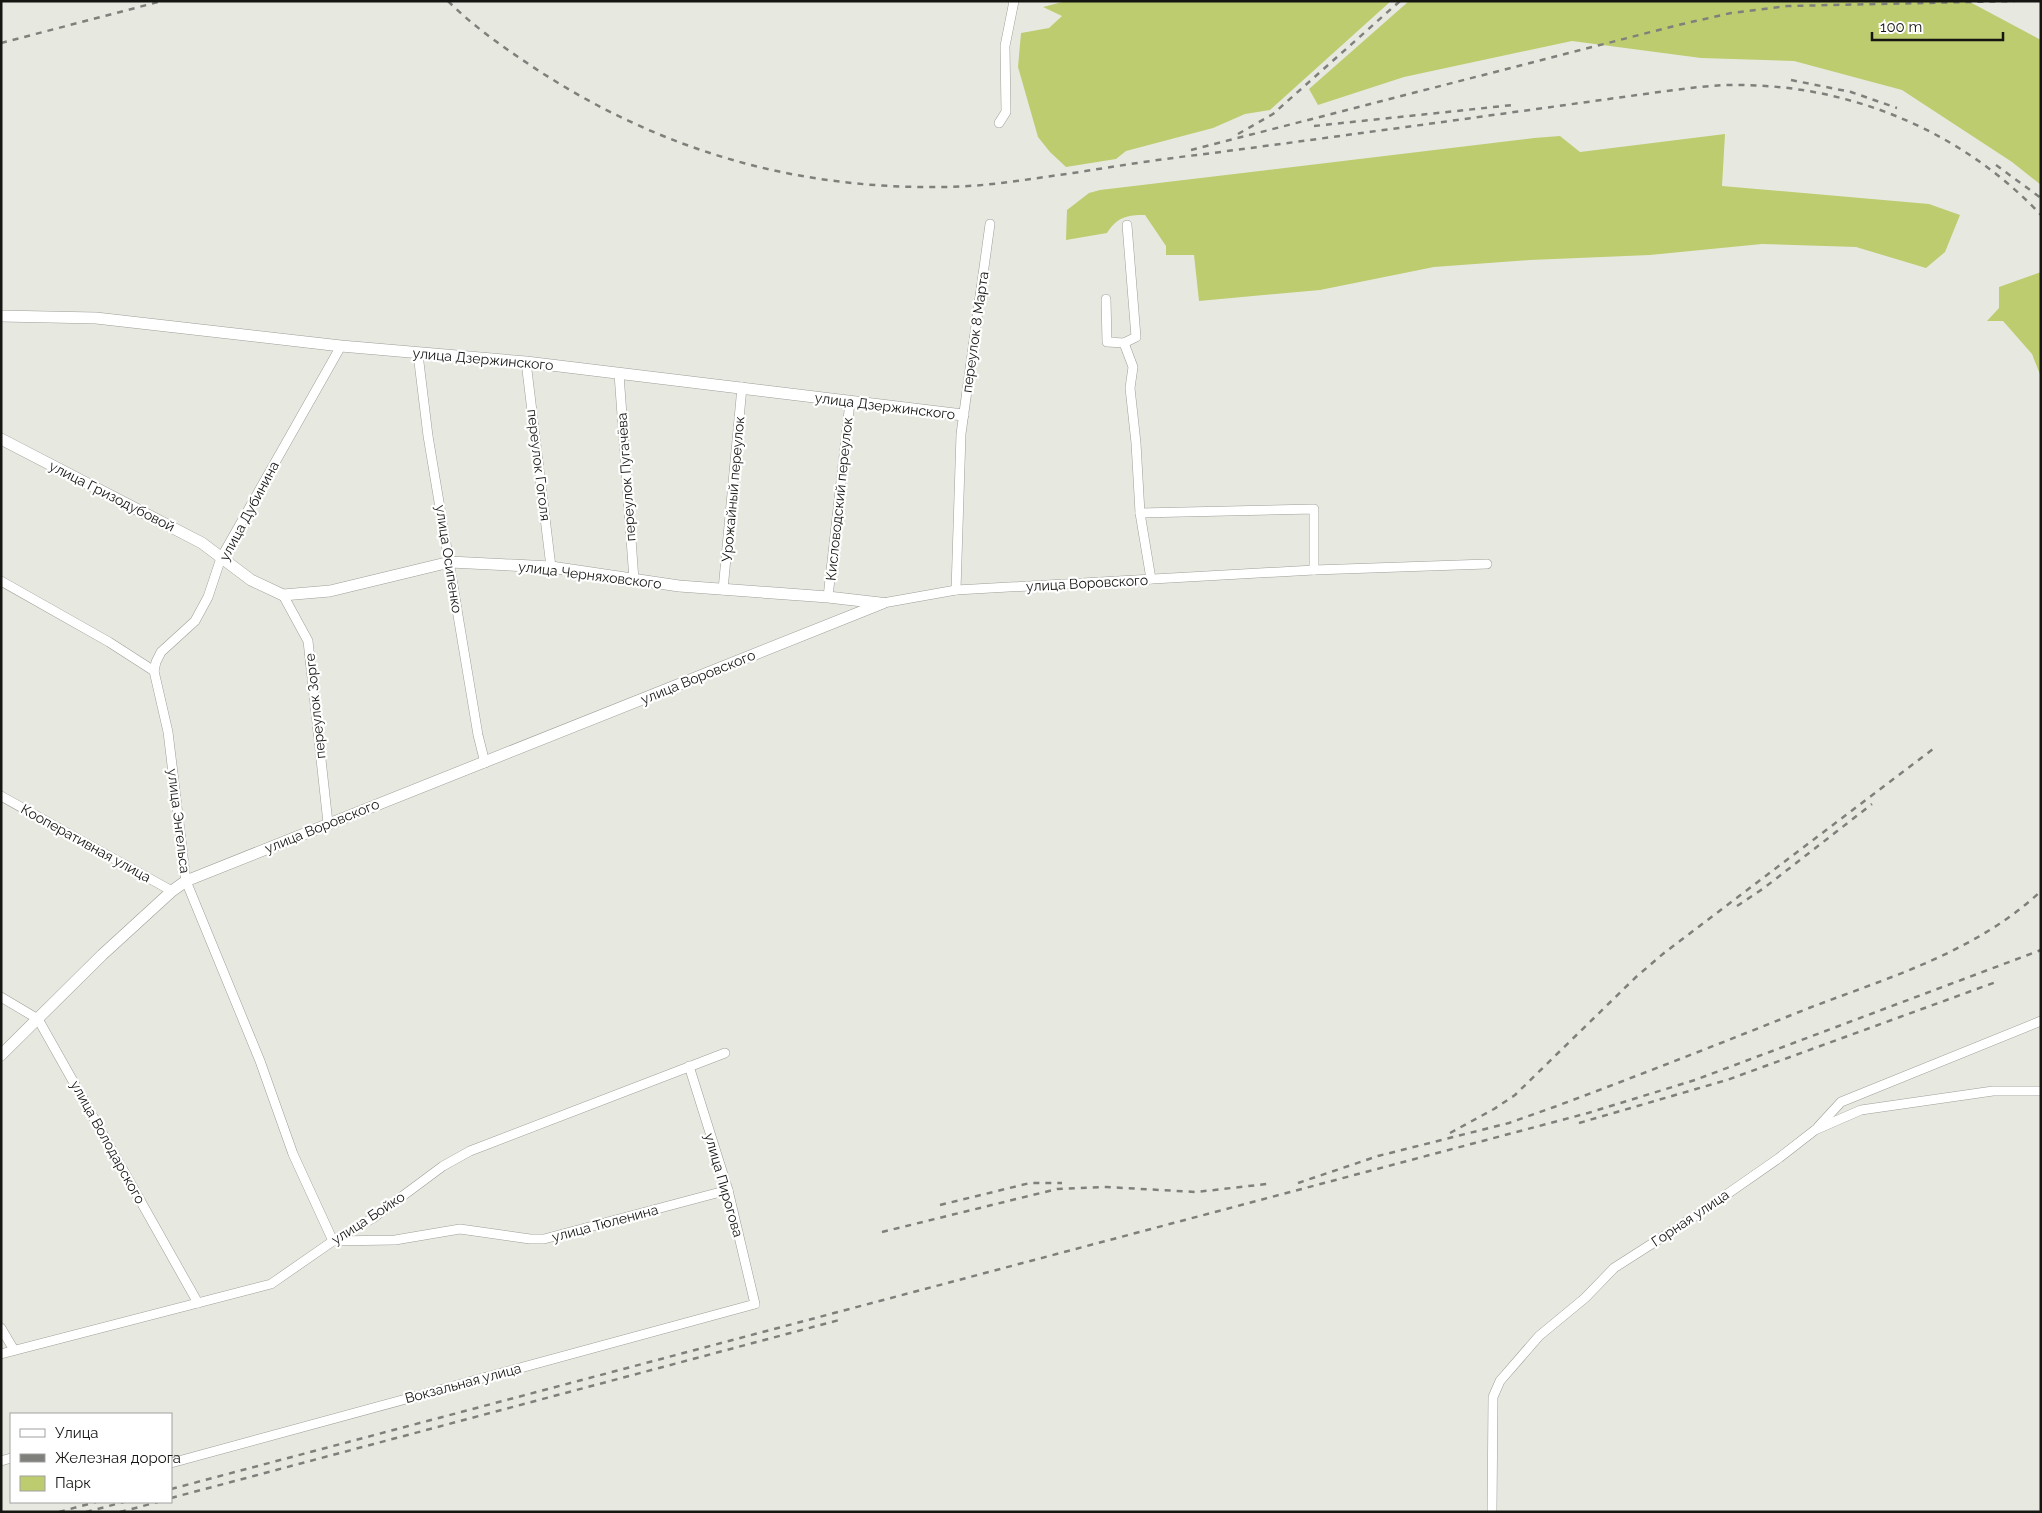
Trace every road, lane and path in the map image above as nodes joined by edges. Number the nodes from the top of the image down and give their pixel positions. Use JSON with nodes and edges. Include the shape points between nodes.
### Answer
{"nodes":[{"id":1,"x":1014,"y":1,"type":"edge"},
{"id":2,"x":999,"y":123,"type":"dead end"},
{"id":3,"x":990,"y":224,"type":"dead end"},
{"id":4,"x":1127,"y":226,"type":"dead end"},
{"id":5,"x":1106,"y":299,"type":"dead end"},
{"id":6,"x":1,"y":316,"type":"edge"},
{"id":7,"x":1124,"y":343,"type":"junction"},
{"id":8,"x":341,"y":346,"type":"junction"},
{"id":9,"x":418,"y":354,"type":"junction"},
{"id":10,"x":526,"y":362,"type":"junction"},
{"id":11,"x":619,"y":374,"type":"junction"},
{"id":12,"x":742,"y":387,"type":"junction"},
{"id":13,"x":850,"y":402,"type":"junction"},
{"id":14,"x":964,"y":415,"type":"junction"},
{"id":15,"x":1,"y":439,"type":"edge"},
{"id":16,"x":1140,"y":513,"type":"junction"},
{"id":17,"x":221,"y":558,"type":"junction"},
{"id":18,"x":450,"y":562,"type":"junction"},
{"id":19,"x":1487,"y":564,"type":"dead end"},
{"id":20,"x":551,"y":567,"type":"junction"},
{"id":21,"x":1314,"y":570,"type":"junction"},
{"id":22,"x":634,"y":580,"type":"junction"},
{"id":23,"x":1151,"y":580,"type":"junction"},
{"id":24,"x":1,"y":581,"type":"edge"},
{"id":25,"x":723,"y":590,"type":"junction"},
{"id":26,"x":956,"y":590,"type":"junction"},
{"id":27,"x":283,"y":595,"type":"junction"},
{"id":28,"x":828,"y":597,"type":"junction"},
{"id":29,"x":883,"y":603,"type":"junction"},
{"id":30,"x":154,"y":671,"type":"junction"},
{"id":31,"x":486,"y":763,"type":"junction"},
{"id":32,"x":1,"y":796,"type":"edge"},
{"id":33,"x":328,"y":823,"type":"junction"},
{"id":34,"x":186,"y":881,"type":"junction"},
{"id":35,"x":172,"y":891,"type":"junction"},
{"id":36,"x":1,"y":997,"type":"edge"},
{"id":37,"x":38,"y":1019,"type":"junction"},
{"id":38,"x":2041,"y":1021,"type":"edge"},
{"id":39,"x":725,"y":1053,"type":"dead end"},
{"id":40,"x":1,"y":1054,"type":"edge"},
{"id":41,"x":689,"y":1066,"type":"junction"},
{"id":42,"x":2041,"y":1090,"type":"edge"},
{"id":43,"x":1815,"y":1130,"type":"junction"},
{"id":44,"x":728,"y":1190,"type":"junction"},
{"id":45,"x":333,"y":1241,"type":"junction"},
{"id":46,"x":198,"y":1303,"type":"junction"},
{"id":47,"x":755,"y":1304,"type":"joint"},
{"id":48,"x":1,"y":1328,"type":"edge"},
{"id":49,"x":14,"y":1350,"type":"junction"},
{"id":50,"x":1,"y":1354,"type":"edge"},
{"id":51,"x":172,"y":1463,"type":"edge"},
{"id":52,"x":1492,"y":1512,"type":"edge"}],
"edges":[{"from":1,"to":2,"type":"street","via":[[1005,46],[1006,112]]},
{"from":3,"to":14,"type":"street","name":"переулок 8 Марта"},
{"from":4,"to":7,"type":"street","via":[[1136,337]]},
{"from":5,"to":7,"type":"street","via":[[1107,342]]},
{"from":6,"to":8,"type":"street","name":"улица Дзержинского","via":[[96,318]]},
{"from":7,"to":16,"type":"street","via":[[1133,367],[1130,388]]},
{"from":8,"to":9,"type":"street","name":"улица Дзержинского"},
{"from":8,"to":17,"type":"street","name":"улица Дубинина"},
{"from":9,"to":10,"type":"street","name":"улица Дзержинского"},
{"from":9,"to":18,"type":"street","name":"улица Осипенко","via":[[428,436]]},
{"from":10,"to":11,"type":"street","name":"улица Дзержинского"},
{"from":10,"to":20,"type":"street","name":"переулок Гоголя"},
{"from":11,"to":12,"type":"street","name":"улица Дзержинского"},
{"from":11,"to":22,"type":"street","name":"переулок Пугачёва"},
{"from":12,"to":13,"type":"street","name":"улица Дзержинского"},
{"from":12,"to":25,"type":"street","name":"Урожайный переулок"},
{"from":13,"to":14,"type":"street","name":"улица Дзержинского"},
{"from":13,"to":28,"type":"street","name":"Кисловодский переулок"},
{"from":14,"to":26,"type":"street","name":"переулок 8 Марта"},
{"from":15,"to":17,"type":"street","name":"улица Гризодубовой","via":[[202,543]]},
{"from":16,"to":21,"type":"street","via":[[1314,509]]},
{"from":16,"to":23,"type":"street"},
{"from":17,"to":27,"type":"street","name":"улица Черняховского","via":[[251,580]]},
{"from":17,"to":30,"type":"street","name":"улица Дубинина","via":[[208,596],[194,621],[161,652]]},
{"from":18,"to":20,"type":"street","name":"улица Черняховского"},
{"from":18,"to":27,"type":"street","name":"улица Черняховского","via":[[330,591]]},
{"from":18,"to":31,"type":"street","name":"улица Осипенко","via":[[478,735]]},
{"from":19,"to":21,"type":"street","name":"улица Воровского"},
{"from":20,"to":22,"type":"street","name":"улица Черняховского"},
{"from":21,"to":23,"type":"street","name":"улица Воровского"},
{"from":22,"to":25,"type":"street","name":"улица Черняховского"},
{"from":23,"to":26,"type":"street","name":"улица Воровского"},
{"from":24,"to":30,"type":"street"},
{"from":25,"to":28,"type":"street","name":"улица Черняховского"},
{"from":26,"to":29,"type":"street","name":"улица Воровского"},
{"from":27,"to":33,"type":"street","name":"переулок Зорге","via":[[308,641]]},
{"from":28,"to":29,"type":"street","name":"улица Черняховского"},
{"from":29,"to":31,"type":"street","name":"улица Воровского"},
{"from":30,"to":34,"type":"street","name":"улица Энгельса","via":[[168,732]]},
{"from":31,"to":33,"type":"street","name":"улица Воровского"},
{"from":32,"to":35,"type":"street","name":"Кооперативная улица"},
{"from":33,"to":34,"type":"street","name":"улица Воровского"},
{"from":34,"to":35,"type":"street","name":"улица Воровского"},
{"from":34,"to":45,"type":"street","name":"улица Энгельса","via":[[260,1061],[293,1154]]},
{"from":35,"to":37,"type":"street","name":"улица Воровского"},
{"from":36,"to":37,"type":"street","name":"улица Володарского"},
{"from":37,"to":40,"type":"street","name":"улица Воровского"},
{"from":37,"to":46,"type":"street","name":"улица Володарского"},
{"from":38,"to":43,"type":"street","via":[[1841,1102]]},
{"from":39,"to":41,"type":"street","name":"улица Бойко"},
{"from":41,"to":44,"type":"street","name":"улица Пирогова"},
{"from":41,"to":45,"type":"street","name":"улица Бойко","via":[[470,1151],[442,1166],[374,1218]]},
{"from":42,"to":43,"type":"street","name":"Горная улица","via":[[1993,1091],[1860,1110]]},
{"from":43,"to":52,"type":"street","name":"Горная улица","via":[[1700,1213],[1614,1268],[1586,1298],[1539,1336],[1500,1381],[1493,1397]]},
{"from":44,"to":45,"type":"street","name":"улица Тюленина","via":[[544,1239],[460,1230],[395,1240]]},
{"from":44,"to":47,"type":"street","name":"улица Пирогова"},
{"from":45,"to":46,"type":"street","name":"улица Бойко","via":[[271,1284]]},
{"from":46,"to":49,"type":"street","name":"улица Бойко"},
{"from":47,"to":51,"type":"street","name":"Вокзальная улица"},
{"from":48,"to":49,"type":"street"},
{"from":49,"to":50,"type":"street","name":"улица Бойко"}]}
